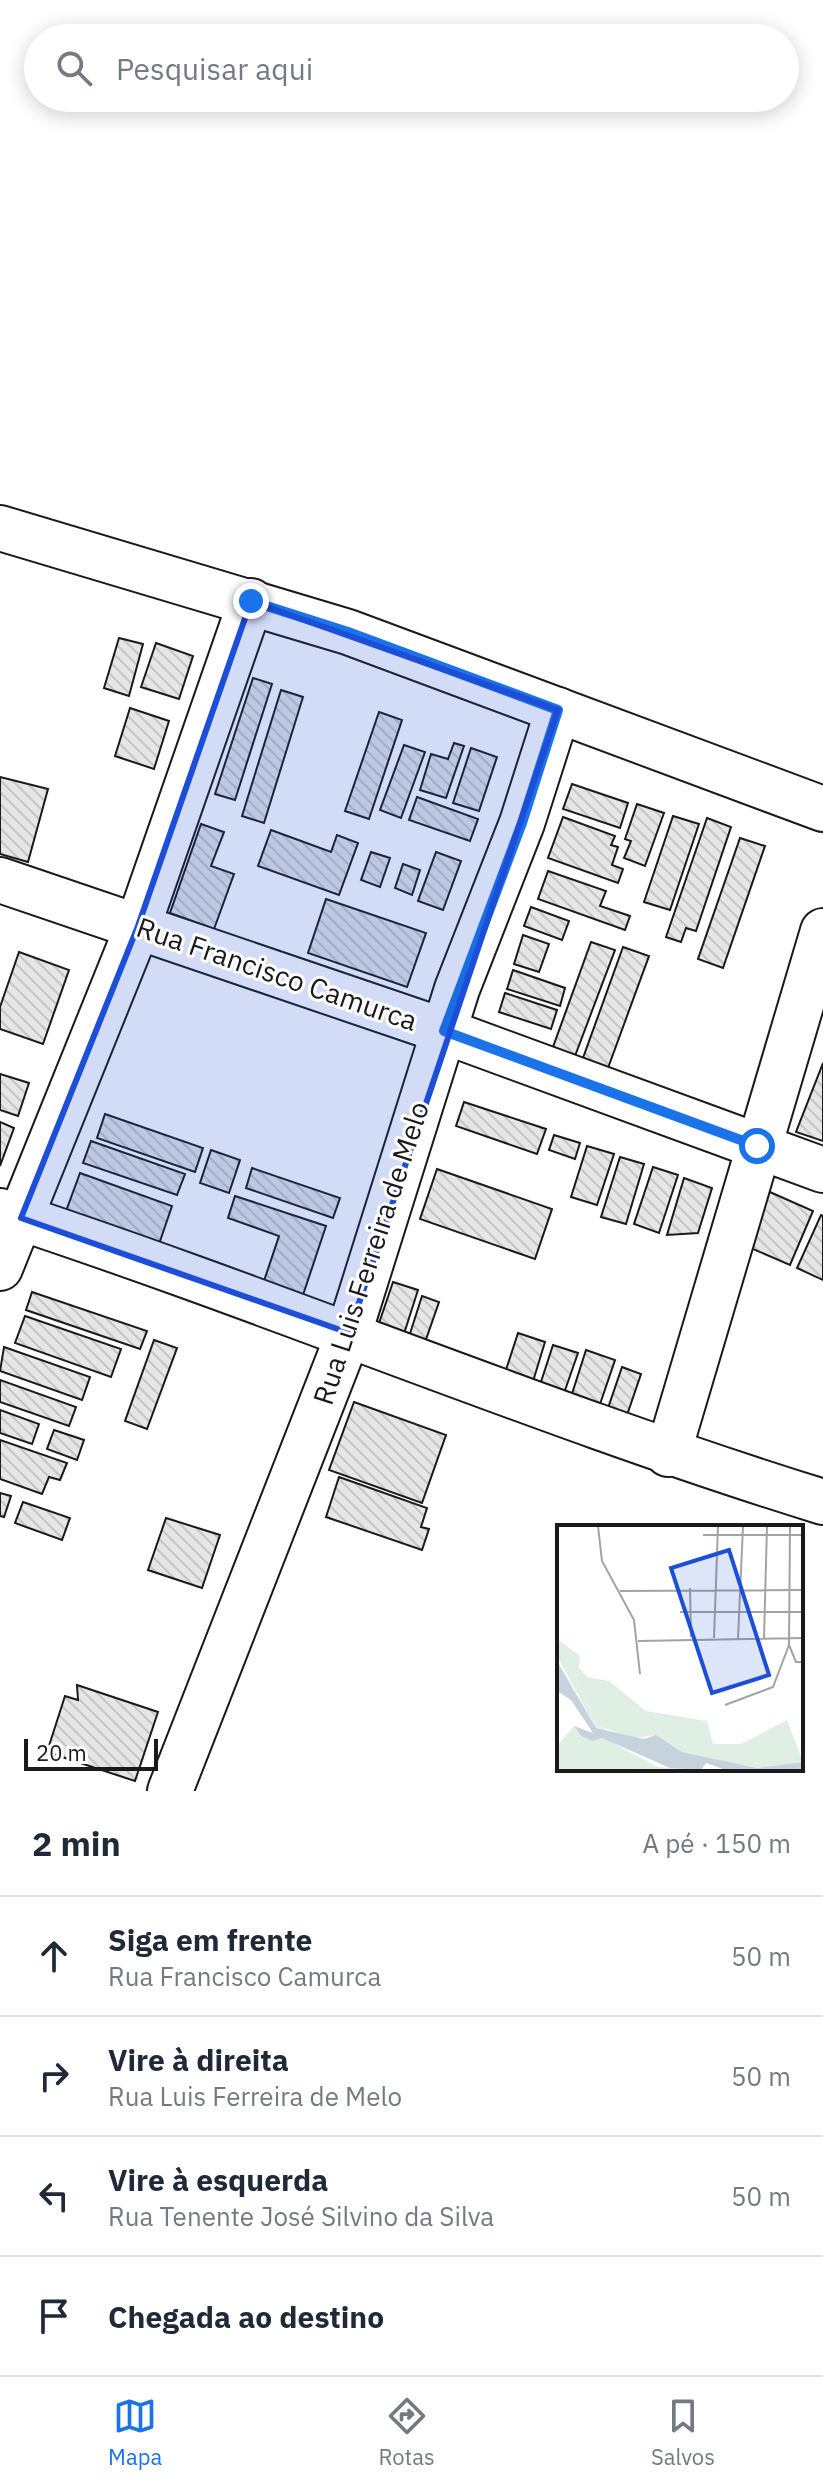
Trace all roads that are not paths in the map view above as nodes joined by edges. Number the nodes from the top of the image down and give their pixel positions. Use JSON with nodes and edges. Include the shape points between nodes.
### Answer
{"nodes":[{"id":1,"x":0,"y":528,"type":"edge"},
{"id":2,"x":251,"y":601,"type":"junction"},
{"id":3,"x":558,"y":710,"type":"junction"},
{"id":4,"x":823,"y":809,"type":"edge"},
{"id":5,"x":0,"y":880,"type":"edge"},
{"id":6,"x":138,"y":926,"type":"junction"},
{"id":7,"x":823,"y":931,"type":"edge"},
{"id":8,"x":444,"y":1031,"type":"junction"},
{"id":9,"x":757,"y":1146,"type":"junction"},
{"id":10,"x":823,"y":1170,"type":"edge"},
{"id":11,"x":10,"y":1215,"type":"edge"},
{"id":12,"x":0,"y":1268,"type":"edge"},
{"id":13,"x":349,"y":1333,"type":"junction"},
{"id":14,"x":668,"y":1454,"type":"junction"},
{"id":15,"x":823,"y":1502,"type":"edge"},
{"id":16,"x":170,"y":1791,"type":"edge"}],
"edges":[{"from":1,"to":2,"type":"street"},
{"from":2,"to":3,"type":"street"},
{"from":2,"to":6,"type":"street"},
{"from":3,"to":4,"type":"street"},
{"from":3,"to":8,"type":"street","name":"Rua Luis Ferreira de Melo"},
{"from":5,"to":6,"type":"street","name":"Rua Francisco Camurca"},
{"from":6,"to":8,"type":"street","name":"Rua Francisco Camurca"},
{"from":6,"to":11,"type":"street"},
{"from":7,"to":9,"type":"street"},
{"from":8,"to":9,"type":"street","name":"Rua Francisco Camurca"},
{"from":8,"to":13,"type":"street","name":"Rua Luis Ferreira de Melo"},
{"from":9,"to":10,"type":"street","name":"Rua Francisco Camurca"},
{"from":9,"to":14,"type":"street"},
{"from":11,"to":12,"type":"street"},
{"from":11,"to":13,"type":"street"},
{"from":13,"to":14,"type":"street"},
{"from":13,"to":16,"type":"street","name":"Rua Luis Ferreira de Melo"},
{"from":14,"to":15,"type":"street"}]}
